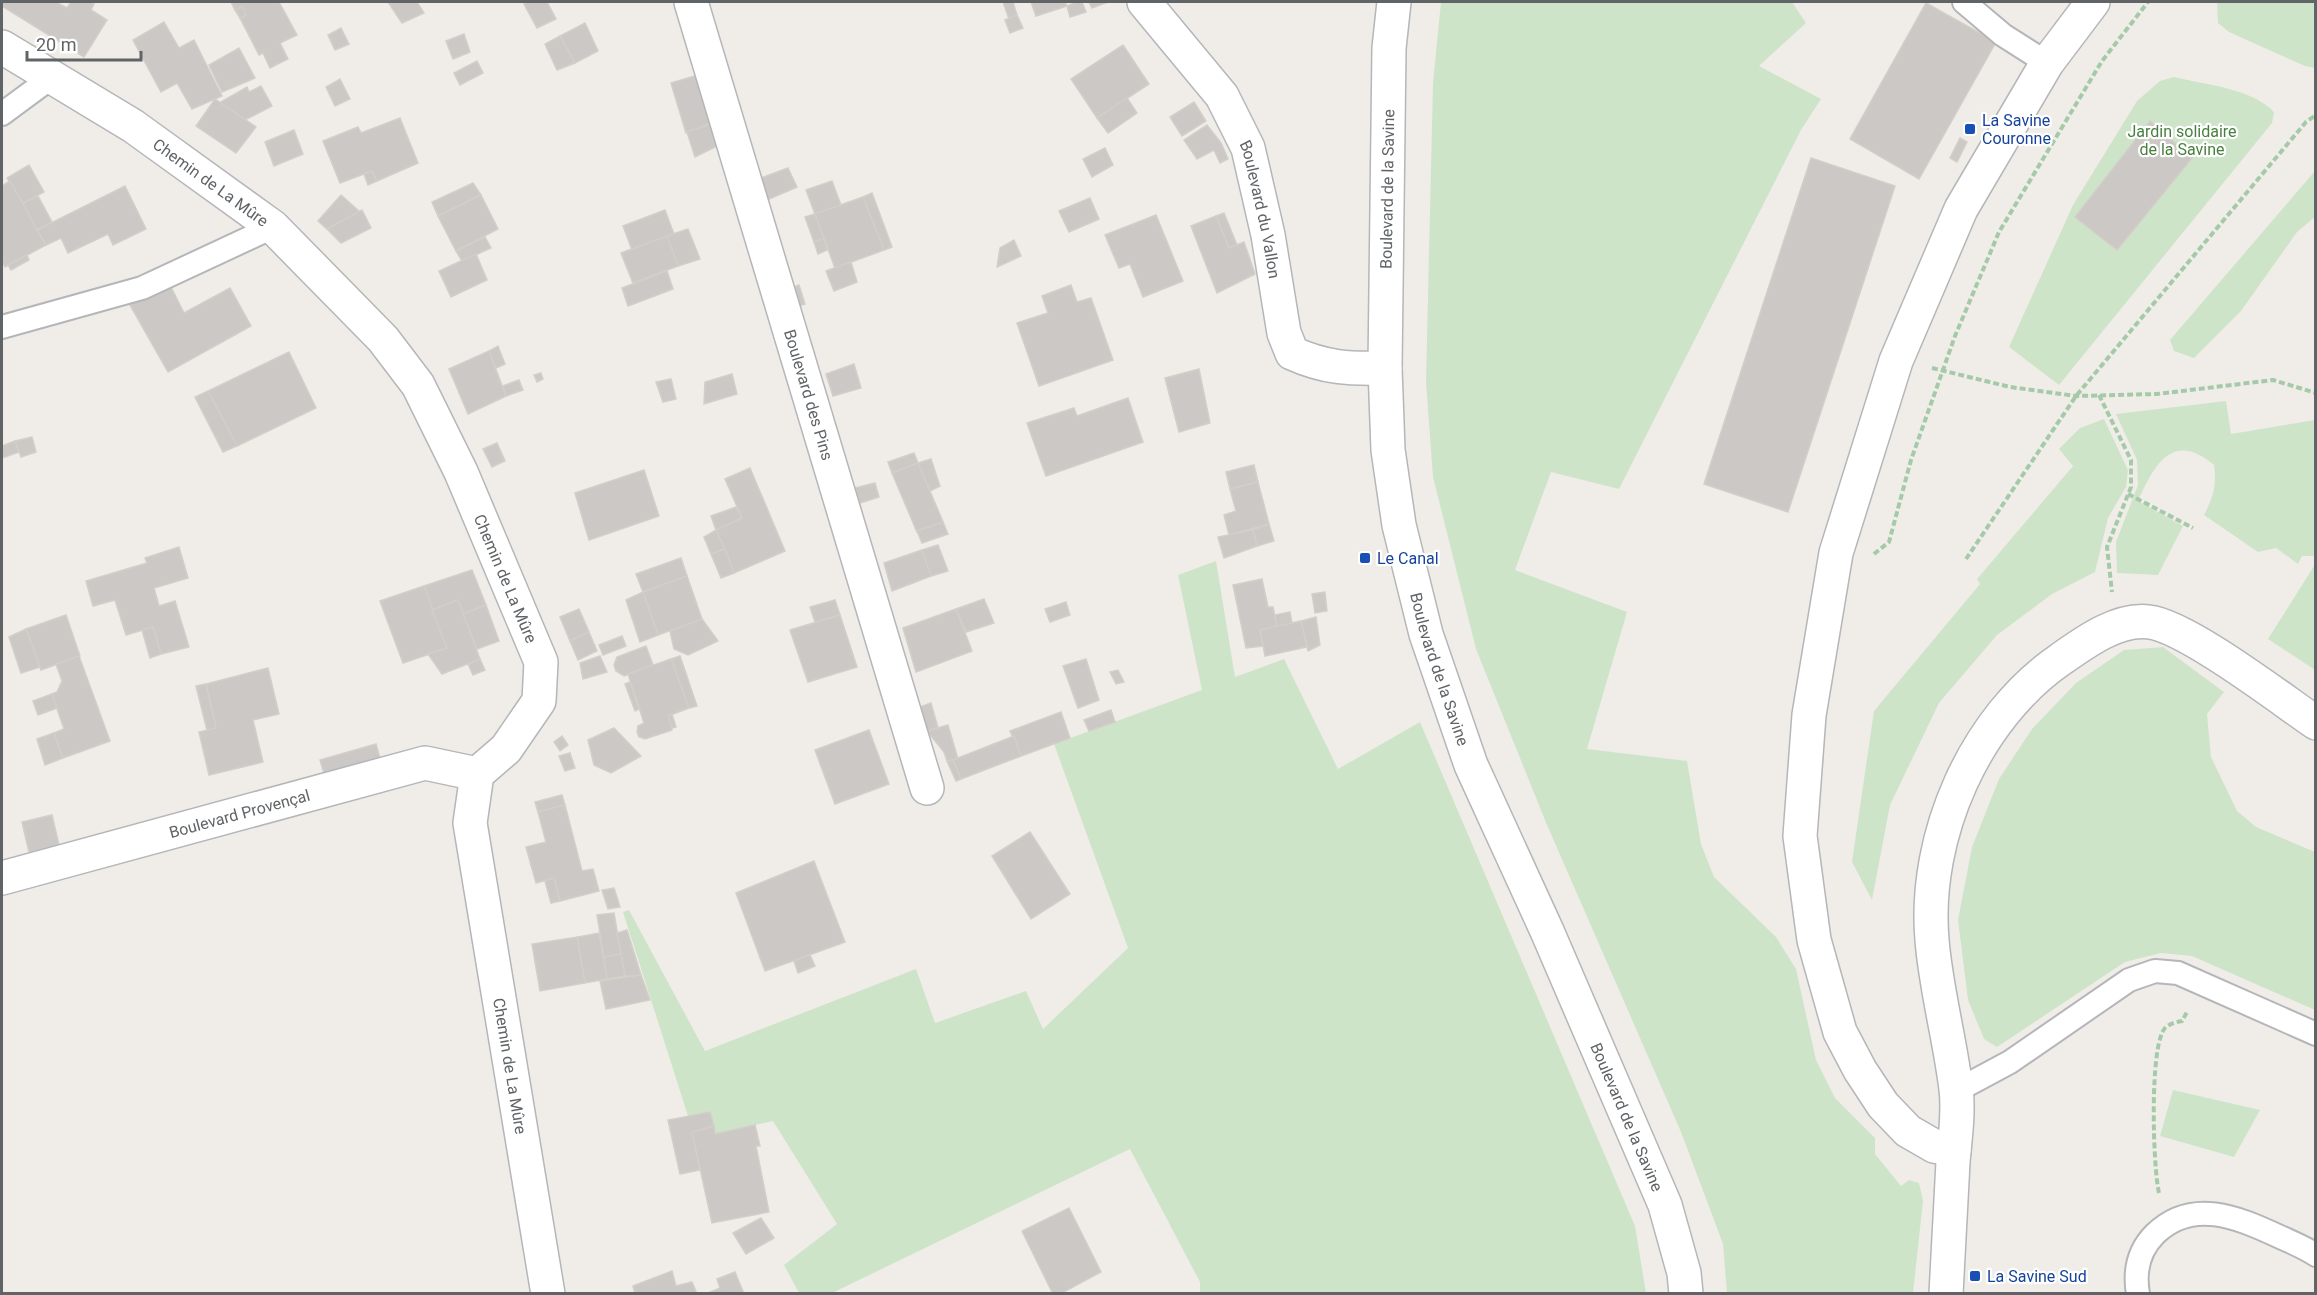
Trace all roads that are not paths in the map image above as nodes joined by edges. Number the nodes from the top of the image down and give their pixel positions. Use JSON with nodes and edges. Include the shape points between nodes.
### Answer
{"nodes":[{"id":1,"x":691,"y":2,"type":"edge"},
{"id":2,"x":1144,"y":2,"type":"edge"},
{"id":3,"x":1394,"y":2,"type":"edge"},
{"id":4,"x":1964,"y":2,"type":"edge"},
{"id":5,"x":2093,"y":2,"type":"edge"},
{"id":6,"x":2,"y":47,"type":"edge"},
{"id":7,"x":2047,"y":63,"type":"junction"},
{"id":8,"x":52,"y":77,"type":"junction"},
{"id":9,"x":2,"y":114,"type":"edge"},
{"id":10,"x":273,"y":227,"type":"junction"},
{"id":11,"x":2,"y":327,"type":"edge"},
{"id":12,"x":1385,"y":368,"type":"junction"},
{"id":13,"x":2316,"y":723,"type":"edge"},
{"id":14,"x":477,"y":774,"type":"junction"},
{"id":15,"x":927,"y":788,"type":"dead end"},
{"id":16,"x":2,"y":878,"type":"edge"},
{"id":17,"x":2316,"y":1034,"type":"edge"},
{"id":18,"x":1956,"y":1091,"type":"junction"},
{"id":19,"x":1954,"y":1150,"type":"junction"},
{"id":20,"x":2316,"y":1255,"type":"edge"},
{"id":21,"x":548,"y":1293,"type":"edge"},
{"id":22,"x":1686,"y":1293,"type":"edge"},
{"id":23,"x":1946,"y":1293,"type":"edge"},
{"id":24,"x":2138,"y":1293,"type":"edge"}],
"edges":[{"from":1,"to":15,"type":"street","name":"Boulevard des Pins"},
{"from":2,"to":12,"type":"street","name":"Boulevard du Vallon","via":[[1222,96],[1248,148],[1284,333],[1292,353],[1346,369]]},
{"from":3,"to":12,"type":"street","name":"Boulevard de la Savine","via":[[1389,48]]},
{"from":4,"to":7,"type":"lane","via":[[2003,35]]},
{"from":5,"to":7,"type":"street"},
{"from":6,"to":8,"type":"street","name":"Chemin de La Mûre"},
{"from":7,"to":19,"type":"street","via":[[1961,209],[1896,361],[1836,553],[1809,715],[1800,836],[1814,940],[1840,1032],[1884,1105],[1908,1131],[1934,1146]]},
{"from":8,"to":9,"type":"lane"},
{"from":8,"to":10,"type":"street","name":"Chemin de La Mûre","via":[[133,126]]},
{"from":10,"to":11,"type":"lane","via":[[142,288]]},
{"from":10,"to":14,"type":"street","name":"Chemin de La Mûre","via":[[383,339],[418,386],[461,472],[541,662],[539,701],[506,749]]},
{"from":12,"to":22,"type":"street","name":"Boulevard de la Savine","via":[[1388,450],[1398,525],[1426,634],[1471,765],[1665,1205]]},
{"from":13,"to":18,"type":"street","via":[[2186,635],[2149,622],[2116,627],[2084,643],[2039,674],[2001,716],[1971,763],[1948,816],[1933,876],[1932,938]]},
{"from":14,"to":16,"type":"street","name":"Boulevard Provençal","via":[[425,763]]},
{"from":14,"to":21,"type":"street","name":"Chemin de La Mûre","via":[[470,823]]},
{"from":17,"to":18,"type":"lane","via":[[2178,973],[2155,971],[2129,980],[2010,1062]]},
{"from":18,"to":19,"type":"street"},
{"from":19,"to":23,"type":"street"},
{"from":20,"to":24,"type":"lane","via":[[2244,1220],[2209,1212],[2185,1215],[2166,1223],[2139,1256],[2135,1278]]}]}
